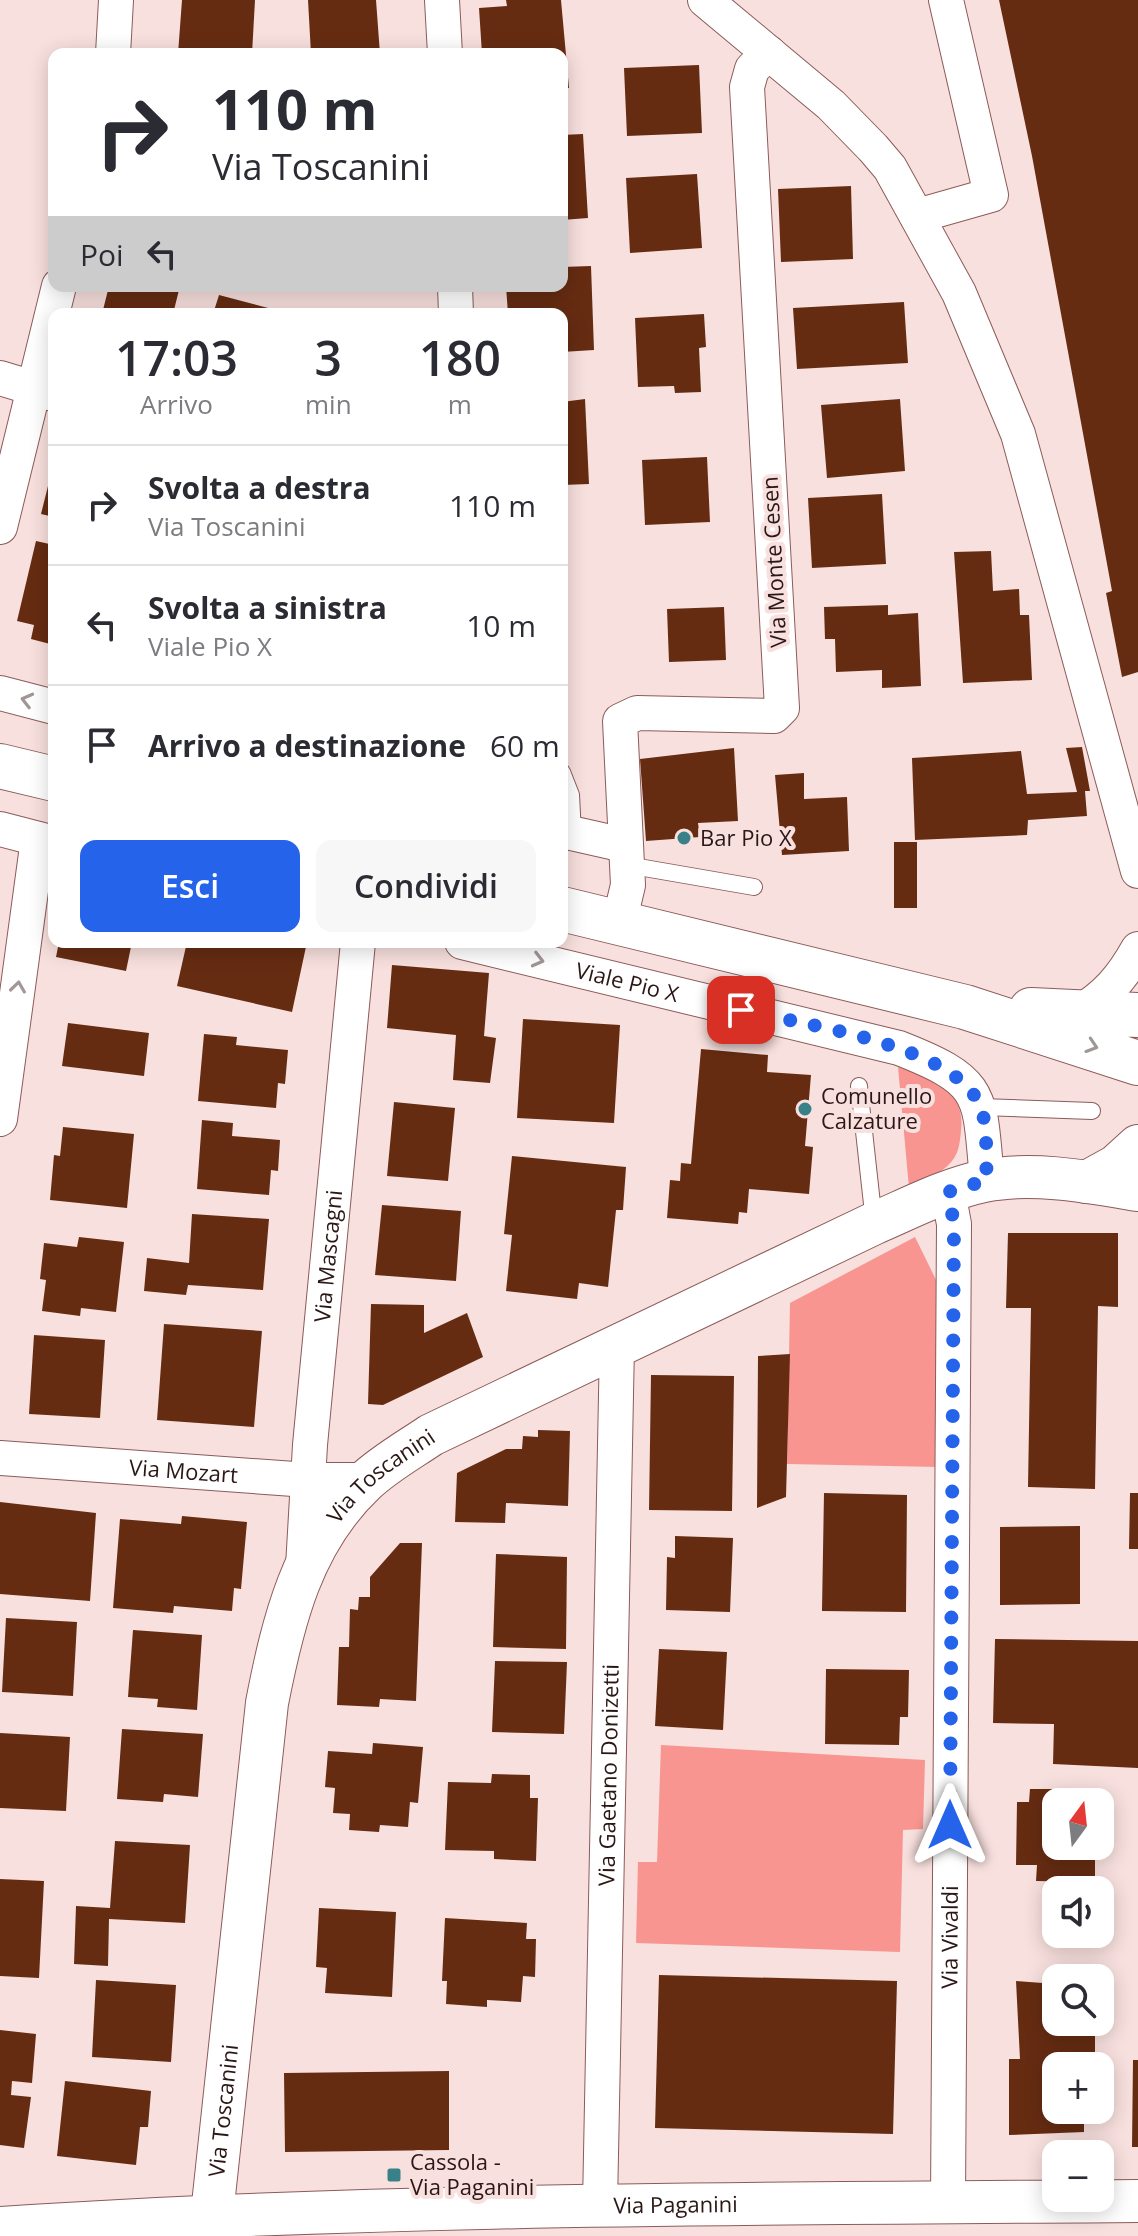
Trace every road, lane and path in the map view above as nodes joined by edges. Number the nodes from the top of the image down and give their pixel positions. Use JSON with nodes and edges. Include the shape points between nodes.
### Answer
{"nodes":[{"id":1,"x":116,"y":0,"type":"edge"},
{"id":2,"x":442,"y":0,"type":"edge"},
{"id":3,"x":705,"y":0,"type":"edge"},
{"id":4,"x":946,"y":0,"type":"edge"},
{"id":5,"x":113,"y":48,"type":"edge"},
{"id":6,"x":445,"y":48,"type":"edge"},
{"id":7,"x":769,"y":53,"type":"junction"},
{"id":8,"x":917,"y":216,"type":"junction"},
{"id":9,"x":48,"y":323,"type":"edge"},
{"id":10,"x":29,"y":387,"type":"edge"},
{"id":11,"x":0,"y":527,"type":"edge"},
{"id":12,"x":0,"y":693,"type":"edge"},
{"id":13,"x":48,"y":705,"type":"edge"},
{"id":14,"x":0,"y":766,"type":"edge"},
{"id":15,"x":48,"y":778,"type":"edge"},
{"id":16,"x":568,"y":787,"type":"edge"},
{"id":17,"x":0,"y":829,"type":"edge"},
{"id":18,"x":568,"y":832,"type":"edge"},
{"id":19,"x":46,"y":841,"type":"edge"},
{"id":20,"x":626,"y":855,"type":"junction"},
{"id":21,"x":1138,"y":871,"type":"edge"},
{"id":22,"x":754,"y":887,"type":"dead end"},
{"id":23,"x":568,"y":910,"type":"edge"},
{"id":24,"x":619,"y":923,"type":"junction"},
{"id":25,"x":357,"y":948,"type":"edge"},
{"id":26,"x":487,"y":948,"type":"edge"},
{"id":27,"x":1138,"y":949,"type":"edge"},
{"id":28,"x":965,"y":1007,"type":"junction"},
{"id":29,"x":1078,"y":1013,"type":"junction"},
{"id":30,"x":1138,"y":1015,"type":"edge"},
{"id":31,"x":1138,"y":1063,"type":"edge"},
{"id":32,"x":859,"y":1086,"type":"dead end"},
{"id":33,"x":981,"y":1107,"type":"junction"},
{"id":34,"x":1092,"y":1111,"type":"dead end"},
{"id":35,"x":0,"y":1119,"type":"edge"},
{"id":36,"x":1138,"y":1146,"type":"edge"},
{"id":37,"x":987,"y":1180,"type":"junction"},
{"id":38,"x":1087,"y":1182,"type":"junction"},
{"id":39,"x":1138,"y":1190,"type":"edge"},
{"id":40,"x":948,"y":1192,"type":"junction"},
{"id":41,"x":875,"y":1223,"type":"junction"},
{"id":42,"x":617,"y":1344,"type":"junction"},
{"id":43,"x":0,"y":1458,"type":"edge"},
{"id":44,"x":308,"y":1480,"type":"junction"},
{"id":45,"x":367,"y":1480,"type":"junction"},
{"id":46,"x":303,"y":1569,"type":"junction"},
{"id":47,"x":1138,"y":2201,"type":"edge"},
{"id":48,"x":948,"y":2203,"type":"junction"},
{"id":49,"x":600,"y":2205,"type":"junction"},
{"id":50,"x":212,"y":2214,"type":"junction"},
{"id":51,"x":168,"y":2226,"type":"edge"},
{"id":52,"x":0,"y":2228,"type":"edge"}],
"edges":[{"from":1,"to":5,"type":"street"},
{"from":2,"to":6,"type":"street"},
{"from":3,"to":7,"type":"street"},
{"from":4,"to":8,"type":"street","via":[[991,195]]},
{"from":7,"to":8,"type":"street","via":[[873,148]]},
{"from":7,"to":20,"type":"street","name":"Via Monte Cesen","via":[[752,69],[747,87],[782,708],[774,716],[637,713],[620,721]]},
{"from":8,"to":21,"type":"street","via":[[959,293],[1018,434]]},
{"from":9,"to":10,"type":"street"},
{"from":10,"to":11,"type":"street"},
{"from":13,"to":12,"type":"street","one_way":true},
{"from":14,"to":15,"type":"main road"},
{"from":16,"to":18,"type":"lane"},
{"from":17,"to":19,"type":"street"},
{"from":18,"to":20,"type":"street"},
{"from":35,"to":19,"type":"street","one_way":true},
{"from":20,"to":22,"type":"lane"},
{"from":20,"to":24,"type":"street","name":"Via Monte Cesen","via":[[627,894]]},
{"from":23,"to":24,"type":"main road"},
{"from":24,"to":28,"type":"main road"},
{"from":25,"to":44,"type":"street","name":"Via Mascagni"},
{"from":26,"to":33,"type":"street","name":"Viale Pio X","one_way":true,"via":[[899,1048],[951,1071]]},
{"from":27,"to":29,"type":"street","via":[[1104,997]]},
{"from":28,"to":29,"type":"main road"},
{"from":28,"to":31,"type":"main road","one_way":true},
{"from":29,"to":30,"type":"main road"},
{"from":32,"to":41,"type":"lane"},
{"from":33,"to":34,"type":"lane"},
{"from":33,"to":37,"type":"street"},
{"from":36,"to":38,"type":"street"},
{"from":37,"to":38,"type":"street","name":"Via Toscanini"},
{"from":37,"to":40,"type":"street","name":"Via Toscanini"},
{"from":38,"to":39,"type":"street","name":"Via Toscanini"},
{"from":40,"to":41,"type":"street","name":"Via Toscanini"},
{"from":40,"to":48,"type":"street","name":"Via Vivaldi","via":[[954,1240]]},
{"from":41,"to":42,"type":"street","name":"Via Toscanini"},
{"from":42,"to":45,"type":"street","name":"Via Toscanini","via":[[431,1435]]},
{"from":42,"to":49,"type":"street","name":"Via Gaetano Donizetti"},
{"from":43,"to":44,"type":"street","name":"Via Mozart"},
{"from":44,"to":45,"type":"street","name":"Via Mozart"},
{"from":44,"to":46,"type":"street","name":"Via Mascagni"},
{"from":45,"to":46,"type":"street","name":"Via Toscanini","via":[[332,1518]]},
{"from":46,"to":50,"type":"street","name":"Via Toscanini","via":[[281,1628],[267,1703]]},
{"from":47,"to":48,"type":"street","name":"Via Paganini"},
{"from":48,"to":49,"type":"street","name":"Via Paganini"},
{"from":49,"to":50,"type":"street","name":"Via Paganini"},
{"from":50,"to":51,"type":"street","name":"Via Paganini"},
{"from":51,"to":52,"type":"street","name":"Via Paganini"}]}
